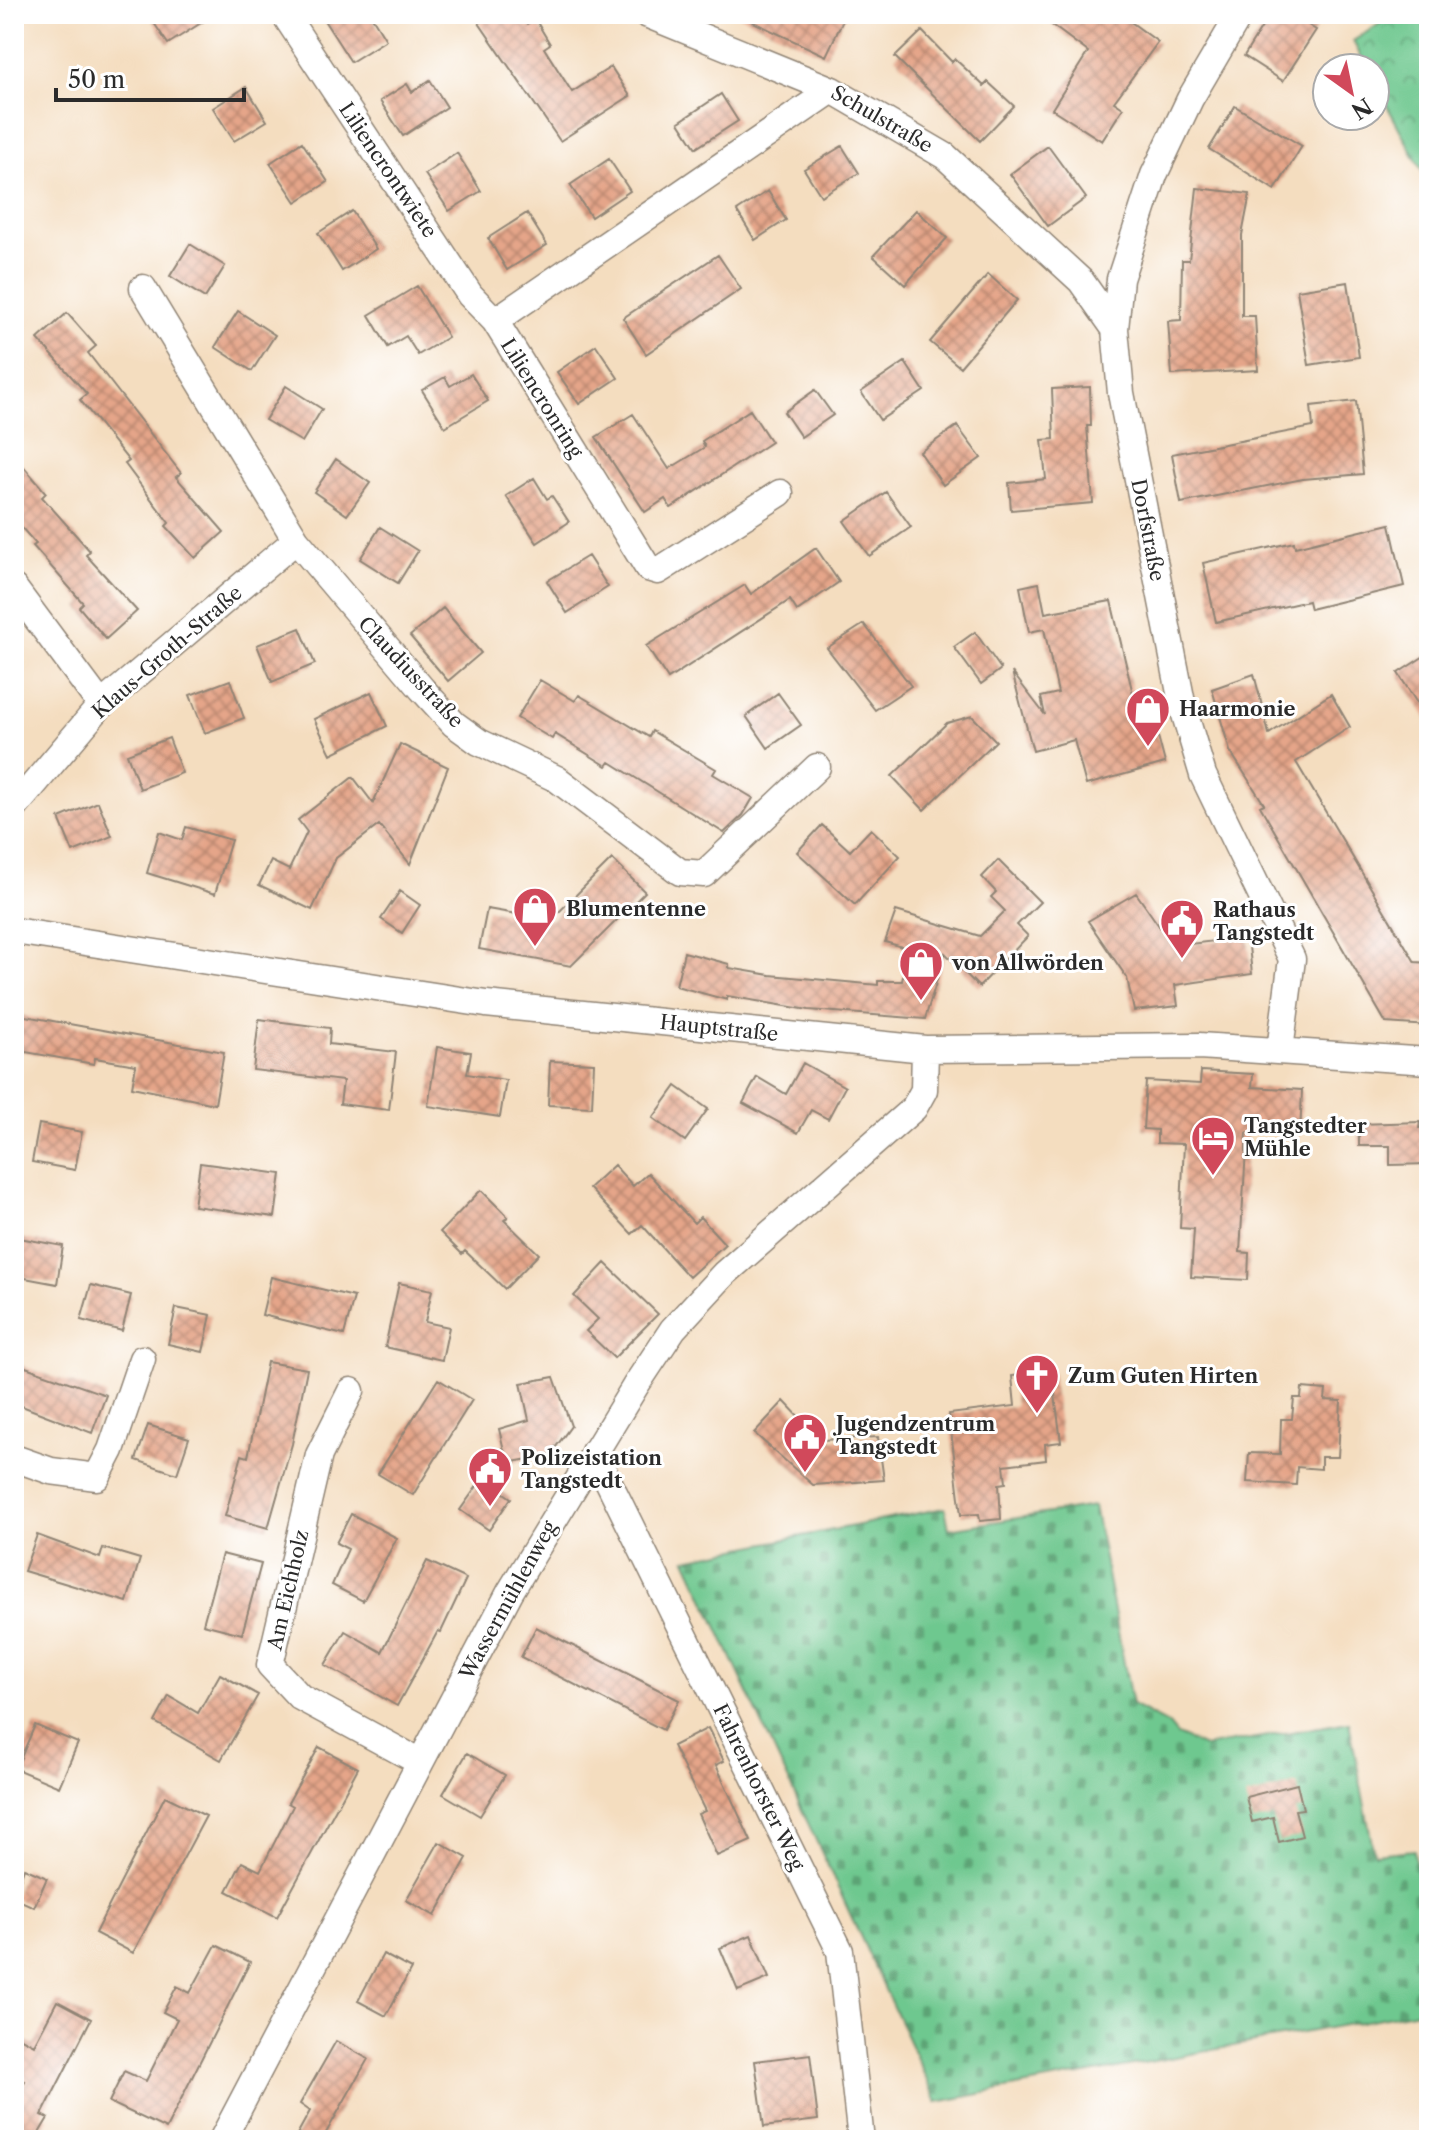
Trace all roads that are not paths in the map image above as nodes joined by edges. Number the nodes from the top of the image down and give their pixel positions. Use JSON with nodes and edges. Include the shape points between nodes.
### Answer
{"nodes":[{"id":1,"x":646,"y":14,"type":"edge"},
{"id":2,"x":1240,"y":14,"type":"edge"},
{"id":3,"x":285,"y":15,"type":"edge"},
{"id":4,"x":832,"y":90,"type":"junction"},
{"id":5,"x":1120,"y":279,"type":"junction"},
{"id":6,"x":1081,"y":281,"type":"junction"},
{"id":7,"x":143,"y":288,"type":"dead end"},
{"id":8,"x":495,"y":321,"type":"junction"},
{"id":9,"x":1115,"y":329,"type":"junction"},
{"id":10,"x":780,"y":493,"type":"dead end"},
{"id":11,"x":296,"y":540,"type":"junction"},
{"id":12,"x":14,"y":588,"type":"edge"},
{"id":13,"x":101,"y":705,"type":"junction"},
{"id":14,"x":817,"y":767,"type":"dead end"},
{"id":15,"x":14,"y":808,"type":"edge"},
{"id":16,"x":14,"y":931,"type":"edge"},
{"id":17,"x":925,"y":1049,"type":"junction"},
{"id":18,"x":1280,"y":1050,"type":"junction"},
{"id":19,"x":1429,"y":1061,"type":"edge"},
{"id":20,"x":142,"y":1359,"type":"dead end"},
{"id":21,"x":351,"y":1391,"type":"dead end"},
{"id":22,"x":594,"y":1452,"type":"junction"},
{"id":23,"x":14,"y":1458,"type":"edge"},
{"id":24,"x":420,"y":1762,"type":"junction"},
{"id":25,"x":222,"y":2140,"type":"edge"},
{"id":26,"x":861,"y":2140,"type":"edge"}],
"edges":[{"from":1,"to":4,"type":"street","name":"Schulstraße"},
{"from":2,"to":5,"type":"street","name":"Dorfstraße","via":[[1190,99],[1154,175]]},
{"from":3,"to":8,"type":"street","name":"Liliencrontwiete","via":[[470,295]]},
{"from":4,"to":6,"type":"street","name":"Schulstraße","via":[[945,156]]},
{"from":4,"to":8,"type":"street","name":"Liliencronring"},
{"from":5,"to":6,"type":"street"},
{"from":5,"to":9,"type":"street","name":"Dorfstraße"},
{"from":6,"to":9,"type":"street","name":"Schulstraße"},
{"from":7,"to":11,"type":"street","name":"Claudiusstraße"},
{"from":8,"to":10,"type":"street","name":"Liliencronring","via":[[648,568],[658,571]]},
{"from":9,"to":18,"type":"street","name":"Dorfstraße","via":[[1121,393],[1183,708],[1203,775],[1292,959]]},
{"from":11,"to":13,"type":"street","name":"Klaus-Groth-Straße"},
{"from":11,"to":14,"type":"street","name":"Claudiusstraße","via":[[454,724],[479,742],[557,779],[680,872],[704,874]]},
{"from":12,"to":13,"type":"street"},
{"from":13,"to":15,"type":"street","name":"Klaus-Groth-Straße"},
{"from":16,"to":17,"type":"street","name":"Hauptstraße","via":[[486,1004]]},
{"from":17,"to":18,"type":"street","name":"Hauptstraße"},
{"from":17,"to":22,"type":"street","name":"Wassermühlenweg","via":[[924,1090],[914,1108],[724,1274],[683,1318]]},
{"from":18,"to":19,"type":"street","name":"Hauptstraße"},
{"from":20,"to":23,"type":"street","via":[[97,1477],[51,1471]]},
{"from":21,"to":24,"type":"street","name":"Am Eichholz","via":[[319,1455],[270,1665],[300,1697]]},
{"from":22,"to":24,"type":"street","name":"Wassermühlenweg","via":[[510,1592]]},
{"from":22,"to":26,"type":"street","name":"Fahrenhorster Weg","via":[[840,1951]]},
{"from":24,"to":25,"type":"street","name":"Wassermühlenweg"}]}
